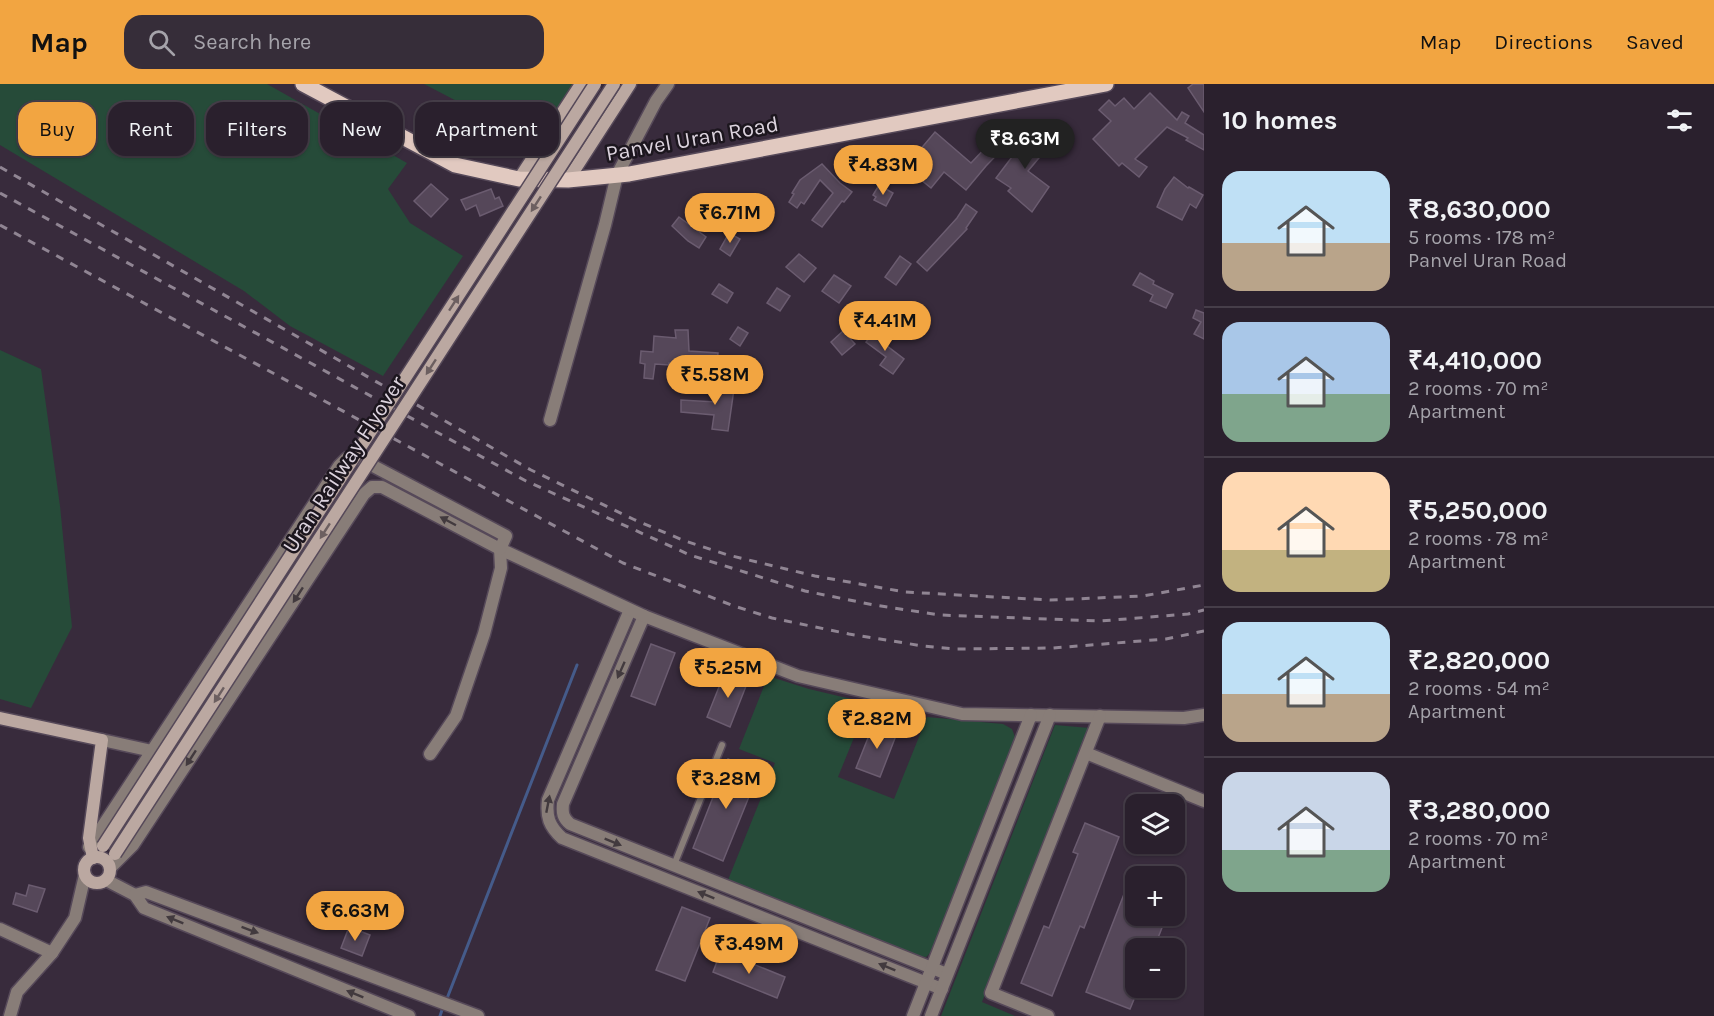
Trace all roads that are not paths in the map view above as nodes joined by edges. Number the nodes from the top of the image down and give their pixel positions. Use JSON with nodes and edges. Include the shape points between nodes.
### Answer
{"nodes":[{"id":1,"x":303,"y":84,"type":"edge"},
{"id":2,"x":581,"y":84,"type":"edge"},
{"id":3,"x":596,"y":84,"type":"edge"},
{"id":4,"x":614,"y":84,"type":"edge"},
{"id":5,"x":630,"y":84,"type":"edge"},
{"id":6,"x":668,"y":84,"type":"edge"},
{"id":7,"x":1106,"y":84,"type":"edge"},
{"id":8,"x":617,"y":175,"type":"junction"},
{"id":9,"x":519,"y":179,"type":"junction"},
{"id":10,"x":568,"y":180,"type":"junction"},
{"id":11,"x":550,"y":420,"type":"dead end"},
{"id":12,"x":500,"y":549,"type":"junction"},
{"id":13,"x":630,"y":610,"type":"junction"},
{"id":14,"x":644,"y":616,"type":"junction"},
{"id":15,"x":1031,"y":715,"type":"junction"},
{"id":16,"x":1050,"y":715,"type":"junction"},
{"id":17,"x":1204,"y":715,"type":"edge"},
{"id":18,"x":1100,"y":716,"type":"junction"},
{"id":19,"x":0,"y":718,"type":"edge"},
{"id":20,"x":102,"y":740,"type":"junction"},
{"id":21,"x":722,"y":745,"type":"dead end"},
{"id":22,"x":152,"y":751,"type":"junction"},
{"id":23,"x":1086,"y":753,"type":"junction"},
{"id":24,"x":430,"y":754,"type":"dead end"},
{"id":25,"x":1204,"y":801,"type":"edge"},
{"id":26,"x":91,"y":853,"type":"junction"},
{"id":27,"x":674,"y":866,"type":"junction"},
{"id":28,"x":108,"y":874,"type":"junction"},
{"id":29,"x":85,"y":875,"type":"junction"},
{"id":30,"x":135,"y":895,"type":"junction"},
{"id":31,"x":0,"y":929,"type":"edge"},
{"id":32,"x":52,"y":953,"type":"junction"},
{"id":33,"x":932,"y":968,"type":"junction"},
{"id":34,"x":947,"y":974,"type":"junction"},
{"id":35,"x":926,"y":983,"type":"junction"},
{"id":36,"x":942,"y":989,"type":"junction"},
{"id":37,"x":10,"y":1016,"type":"edge"},
{"id":38,"x":410,"y":1016,"type":"edge"},
{"id":39,"x":478,"y":1016,"type":"edge"},
{"id":40,"x":913,"y":1016,"type":"edge"},
{"id":41,"x":931,"y":1016,"type":"edge"},
{"id":42,"x":1048,"y":1016,"type":"edge"}],
"edges":[{"from":1,"to":9,"type":"main road","name":"Panvel Uran Road","via":[[455,165]]},
{"from":2,"to":9,"type":"main road"},
{"from":26,"to":3,"type":"main road","name":"Uran Railway Flyover","one_way":true,"bridge":true,"via":[[103,846]]},
{"from":4,"to":28,"type":"main road","name":"Uran Railway Flyover","one_way":true,"bridge":true,"via":[[115,855]]},
{"from":5,"to":10,"type":"main road"},
{"from":6,"to":8,"type":"street"},
{"from":7,"to":8,"type":"main road","name":"Panvel Uran Road"},
{"from":8,"to":10,"type":"main road","name":"Panvel Uran Road"},
{"from":8,"to":11,"type":"street"},
{"from":9,"to":10,"type":"main road","name":"Panvel Uran Road"},
{"from":12,"to":13,"type":"street"},
{"from":12,"to":22,"type":"street","via":[[506,536],[358,458],[347,458]]},
{"from":12,"to":24,"type":"street","via":[[496,589],[456,716]]},
{"from":12,"to":28,"type":"street","one_way":true,"via":[[382,487],[372,487],[133,845]]},
{"from":13,"to":14,"type":"street"},
{"from":35,"to":13,"type":"street","one_way":true,"via":[[562,838],[551,828],[546,813],[548,800]]},
{"from":14,"to":15,"type":"street","via":[[798,676],[962,714]]},
{"from":14,"to":27,"type":"street","one_way":true,"via":[[562,812],[570,824]]},
{"from":15,"to":16,"type":"street"},
{"from":15,"to":33,"type":"street"},
{"from":16,"to":18,"type":"street"},
{"from":16,"to":34,"type":"street"},
{"from":17,"to":18,"type":"street"},
{"from":18,"to":23,"type":"street"},
{"from":19,"to":20,"type":"main road"},
{"from":20,"to":22,"type":"street"},
{"from":20,"to":26,"type":"main road"},
{"from":21,"to":27,"type":"lane"},
{"from":22,"to":26,"type":"street"},
{"from":23,"to":25,"type":"street"},
{"from":23,"to":42,"type":"street","via":[[991,993]]},
{"from":26,"to":28,"type":"main road","via":[[104,859]]},
{"from":26,"to":29,"type":"main road","via":[[84,867]]},
{"from":27,"to":33,"type":"street"},
{"from":28,"to":29,"type":"main road","via":[[94,883]]},
{"from":28,"to":30,"type":"street"},
{"from":29,"to":32,"type":"street","via":[[75,918]]},
{"from":38,"to":30,"type":"street","one_way":true,"via":[[144,908]]},
{"from":30,"to":39,"type":"street","one_way":true,"via":[[146,892]]},
{"from":31,"to":32,"type":"street"},
{"from":32,"to":37,"type":"street","via":[[17,992]]},
{"from":33,"to":34,"type":"street"},
{"from":33,"to":35,"type":"street"},
{"from":34,"to":36,"type":"street"},
{"from":35,"to":36,"type":"street"},
{"from":35,"to":40,"type":"street"},
{"from":36,"to":41,"type":"street"}]}
